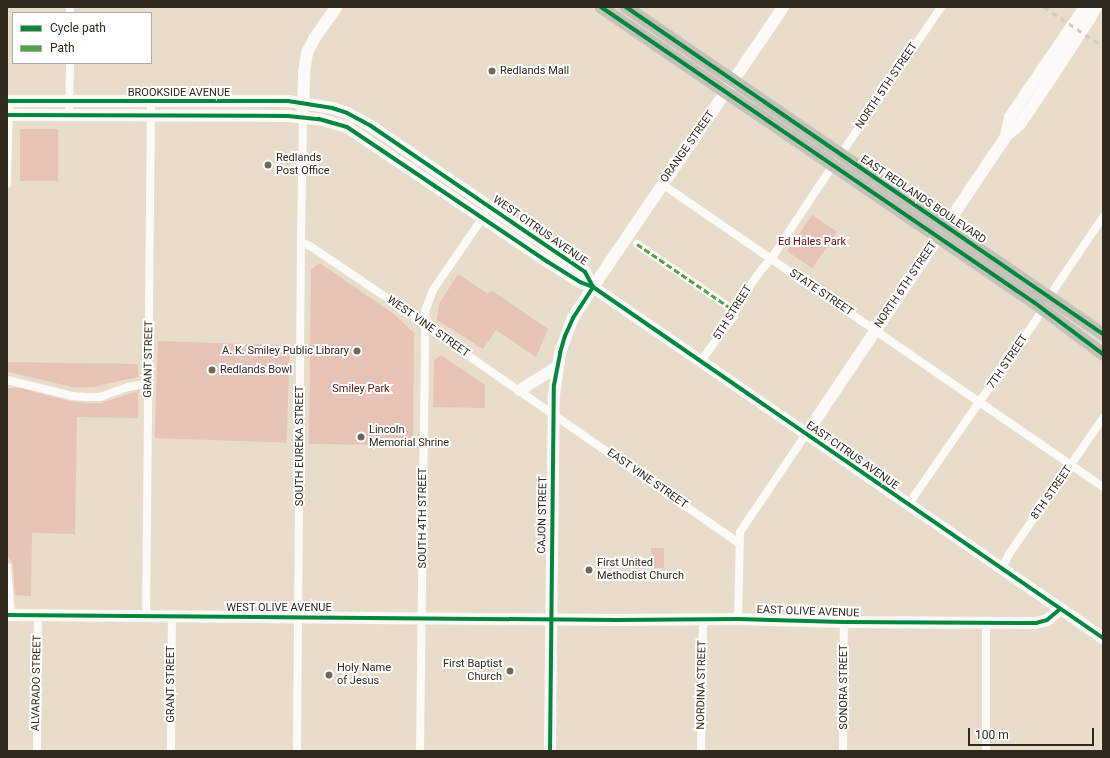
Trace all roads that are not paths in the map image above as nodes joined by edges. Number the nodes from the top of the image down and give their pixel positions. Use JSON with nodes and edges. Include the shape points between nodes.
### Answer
{"nodes":[{"id":1,"x":336,"y":7,"type":"edge"},
{"id":2,"x":601,"y":7,"type":"edge"},
{"id":3,"x":626,"y":7,"type":"edge"},
{"id":4,"x":784,"y":7,"type":"edge"},
{"id":5,"x":941,"y":7,"type":"edge"},
{"id":6,"x":1085,"y":7,"type":"edge"},
{"id":7,"x":1096,"y":7,"type":"edge"},
{"id":8,"x":70,"y":64,"type":"edge"},
{"id":9,"x":733,"y":81,"type":"junction"},
{"id":10,"x":725,"y":92,"type":"junction"},
{"id":11,"x":8,"y":101,"type":"edge"},
{"id":12,"x":69,"y":102,"type":"junction"},
{"id":13,"x":151,"y":102,"type":"junction"},
{"id":14,"x":303,"y":103,"type":"junction"},
{"id":15,"x":8,"y":115,"type":"edge"},
{"id":16,"x":69,"y":115,"type":"junction"},
{"id":17,"x":150,"y":116,"type":"junction"},
{"id":18,"x":304,"y":116,"type":"junction"},
{"id":19,"x":1006,"y":136,"type":"junction"},
{"id":20,"x":841,"y":154,"type":"junction"},
{"id":21,"x":833,"y":166,"type":"junction"},
{"id":22,"x":7,"y":184,"type":"edge"},
{"id":23,"x":662,"y":184,"type":"junction"},
{"id":24,"x":490,"y":207,"type":"junction"},
{"id":25,"x":1103,"y":217,"type":"edge"},
{"id":26,"x":482,"y":218,"type":"junction"},
{"id":27,"x":946,"y":226,"type":"junction"},
{"id":28,"x":938,"y":238,"type":"junction"},
{"id":29,"x":301,"y":242,"type":"junction"},
{"id":30,"x":637,"y":244,"type":"dead end"},
{"id":31,"x":771,"y":260,"type":"junction"},
{"id":32,"x":592,"y":287,"type":"junction"},
{"id":33,"x":1050,"y":297,"type":"junction"},
{"id":34,"x":1043,"y":309,"type":"junction"},
{"id":35,"x":735,"y":311,"type":"junction"},
{"id":36,"x":424,"y":325,"type":"junction"},
{"id":37,"x":875,"y":330,"type":"junction"},
{"id":38,"x":1103,"y":334,"type":"edge"},
{"id":39,"x":1103,"y":354,"type":"edge"},
{"id":40,"x":700,"y":362,"type":"junction"},
{"id":41,"x":557,"y":367,"type":"junction"},
{"id":42,"x":7,"y":380,"type":"edge"},
{"id":43,"x":149,"y":383,"type":"junction"},
{"id":44,"x":520,"y":390,"type":"junction"},
{"id":45,"x":980,"y":402,"type":"junction"},
{"id":46,"x":553,"y":414,"type":"junction"},
{"id":47,"x":1103,"y":418,"type":"edge"},
{"id":48,"x":806,"y":434,"type":"junction"},
{"id":49,"x":1071,"y":465,"type":"junction"},
{"id":50,"x":1103,"y":487,"type":"edge"},
{"id":51,"x":908,"y":505,"type":"junction"},
{"id":52,"x":740,"y":544,"type":"junction"},
{"id":53,"x":7,"y":567,"type":"edge"},
{"id":54,"x":1002,"y":569,"type":"junction"},
{"id":55,"x":1060,"y":609,"type":"junction"},
{"id":56,"x":9,"y":615,"type":"edge"},
{"id":57,"x":38,"y":615,"type":"junction"},
{"id":58,"x":146,"y":616,"type":"junction"},
{"id":59,"x":172,"y":616,"type":"junction"},
{"id":60,"x":299,"y":617,"type":"junction"},
{"id":61,"x":738,"y":618,"type":"junction"},
{"id":62,"x":422,"y":619,"type":"junction"},
{"id":63,"x":550,"y":619,"type":"junction"},
{"id":64,"x":703,"y":620,"type":"junction"},
{"id":65,"x":844,"y":622,"type":"junction"},
{"id":66,"x":986,"y":623,"type":"junction"},
{"id":67,"x":1103,"y":638,"type":"edge"},
{"id":68,"x":37,"y":751,"type":"edge"},
{"id":69,"x":171,"y":751,"type":"edge"},
{"id":70,"x":297,"y":751,"type":"edge"},
{"id":71,"x":420,"y":751,"type":"edge"},
{"id":72,"x":550,"y":751,"type":"edge"},
{"id":73,"x":701,"y":751,"type":"edge"},
{"id":74,"x":843,"y":751,"type":"edge"},
{"id":75,"x":986,"y":751,"type":"edge"}],
"edges":[{"from":1,"to":14,"type":"main road","via":[[307,52]]},
{"from":2,"to":10,"type":"main road","name":"EAST REDLANDS BOULEVARD"},
{"from":3,"to":9,"type":"main road","name":"EAST REDLANDS BOULEVARD"},
{"from":4,"to":9,"type":"main road","name":"ORANGE STREET"},
{"from":5,"to":20,"type":"street","name":"NORTH 5TH STREET"},
{"from":6,"to":19,"type":"main road","name":"NORTH 6TH STREET","via":[[1010,117]]},
{"from":7,"to":19,"type":"main road","name":"NORTH 6TH STREET","via":[[1020,124]]},
{"from":8,"to":12,"type":"street"},
{"from":9,"to":10,"type":"main road","name":"ORANGE STREET"},
{"from":9,"to":20,"type":"main road","name":"EAST REDLANDS BOULEVARD"},
{"from":10,"to":21,"type":"main road","name":"EAST REDLANDS BOULEVARD"},
{"from":10,"to":23,"type":"main road","name":"ORANGE STREET"},
{"from":11,"to":12,"type":"main road","name":"BROOKSIDE AVENUE"},
{"from":11,"to":15,"type":"street"},
{"from":12,"to":13,"type":"main road","name":"BROOKSIDE AVENUE"},
{"from":12,"to":16,"type":"street"},
{"from":13,"to":14,"type":"main road","name":"BROOKSIDE AVENUE"},
{"from":13,"to":17,"type":"street","name":"GRANT STREET"},
{"from":14,"to":18,"type":"main road"},
{"from":14,"to":24,"type":"main road","name":"WEST CITRUS AVENUE","via":[[332,108],[361,120]]},
{"from":15,"to":16,"type":"main road","name":"BROOKSIDE AVENUE"},
{"from":15,"to":22,"type":"street"},
{"from":16,"to":17,"type":"main road","name":"BROOKSIDE AVENUE"},
{"from":17,"to":18,"type":"main road","name":"BROOKSIDE AVENUE"},
{"from":17,"to":43,"type":"street","name":"GRANT STREET"},
{"from":18,"to":26,"type":"main road","name":"WEST CITRUS AVENUE","via":[[332,122],[362,136]]},
{"from":18,"to":29,"type":"street","name":"SOUTH EUREKA STREET"},
{"from":19,"to":27,"type":"main road","name":"NORTH 6TH STREET"},
{"from":20,"to":21,"type":"street","name":"NORTH 5TH STREET"},
{"from":20,"to":27,"type":"main road","name":"EAST REDLANDS BOULEVARD"},
{"from":21,"to":28,"type":"main road","name":"EAST REDLANDS BOULEVARD"},
{"from":21,"to":31,"type":"street","name":"5TH STREET"},
{"from":23,"to":31,"type":"street","name":"STATE STREET"},
{"from":23,"to":32,"type":"main road","name":"ORANGE STREET"},
{"from":24,"to":26,"type":"street","name":"SOUTH 4TH STREET"},
{"from":24,"to":32,"type":"main road","name":"WEST CITRUS AVENUE","via":[[585,272]]},
{"from":25,"to":33,"type":"street","name":"7TH STREET"},
{"from":26,"to":32,"type":"main road","name":"WEST CITRUS AVENUE","via":[[580,282]]},
{"from":26,"to":36,"type":"street","name":"SOUTH 4TH STREET","via":[[433,290],[425,311]]},
{"from":27,"to":28,"type":"main road","name":"NORTH 6TH STREET"},
{"from":27,"to":33,"type":"main road","name":"EAST REDLANDS BOULEVARD"},
{"from":28,"to":34,"type":"main road","name":"EAST REDLANDS BOULEVARD"},
{"from":28,"to":37,"type":"main road","name":"NORTH 6TH STREET"},
{"from":29,"to":36,"type":"street","name":"WEST VINE STREET"},
{"from":29,"to":60,"type":"street","name":"SOUTH EUREKA STREET"},
{"from":30,"to":35,"type":"street"},
{"from":31,"to":35,"type":"street","name":"5TH STREET","via":[[736,305]]},
{"from":31,"to":37,"type":"street","name":"STATE STREET"},
{"from":32,"to":40,"type":"main road","name":"EAST CITRUS AVENUE"},
{"from":32,"to":41,"type":"main road","name":"CAJON STREET","via":[[565,336]]},
{"from":33,"to":34,"type":"street","name":"7TH STREET"},
{"from":33,"to":38,"type":"main road","name":"EAST REDLANDS BOULEVARD"},
{"from":34,"to":39,"type":"main road","name":"EAST REDLANDS BOULEVARD"},
{"from":34,"to":45,"type":"street","name":"7TH STREET"},
{"from":35,"to":40,"type":"street","name":"5TH STREET","via":[[734,316]]},
{"from":36,"to":44,"type":"street","name":"WEST VINE STREET"},
{"from":36,"to":62,"type":"street","name":"SOUTH 4TH STREET"},
{"from":37,"to":45,"type":"street","name":"STATE STREET"},
{"from":37,"to":48,"type":"main road","name":"NORTH 6TH STREET"},
{"from":40,"to":48,"type":"main road","name":"EAST CITRUS AVENUE"},
{"from":41,"to":44,"type":"main road"},
{"from":41,"to":46,"type":"main road","name":"CAJON STREET"},
{"from":42,"to":43,"type":"street","via":[[86,397],[100,397]]},
{"from":43,"to":58,"type":"street","name":"GRANT STREET"},
{"from":44,"to":46,"type":"street","name":"WEST VINE STREET"},
{"from":45,"to":49,"type":"street","name":"STATE STREET"},
{"from":45,"to":51,"type":"street","name":"7TH STREET"},
{"from":46,"to":52,"type":"street","name":"EAST VINE STREET"},
{"from":46,"to":63,"type":"main road","name":"CAJON STREET"},
{"from":47,"to":49,"type":"street","name":"8TH STREET"},
{"from":48,"to":51,"type":"main road","name":"EAST CITRUS AVENUE"},
{"from":48,"to":52,"type":"street","via":[[742,529]]},
{"from":49,"to":50,"type":"street","name":"STATE STREET"},
{"from":49,"to":54,"type":"street","name":"8TH STREET","via":[[1009,554]]},
{"from":51,"to":54,"type":"main road","name":"EAST CITRUS AVENUE"},
{"from":52,"to":61,"type":"street"},
{"from":53,"to":56,"type":"street"},
{"from":54,"to":55,"type":"main road","name":"EAST CITRUS AVENUE"},
{"from":55,"to":66,"type":"main road","name":"EAST OLIVE AVENUE","via":[[1047,620],[1036,623]]},
{"from":55,"to":67,"type":"main road","name":"EAST CITRUS AVENUE"},
{"from":56,"to":57,"type":"main road","name":"WEST OLIVE AVENUE"},
{"from":57,"to":58,"type":"main road","name":"WEST OLIVE AVENUE"},
{"from":57,"to":68,"type":"street","name":"ALVARADO STREET"},
{"from":58,"to":59,"type":"main road","name":"WEST OLIVE AVENUE"},
{"from":59,"to":60,"type":"main road","name":"WEST OLIVE AVENUE"},
{"from":59,"to":69,"type":"street","name":"GRANT STREET"},
{"from":60,"to":62,"type":"main road","name":"WEST OLIVE AVENUE"},
{"from":60,"to":70,"type":"street","name":"SOUTH EUREKA STREET"},
{"from":61,"to":64,"type":"main road","name":"EAST OLIVE AVENUE"},
{"from":61,"to":65,"type":"main road","name":"EAST OLIVE AVENUE"},
{"from":62,"to":63,"type":"main road","name":"WEST OLIVE AVENUE"},
{"from":62,"to":71,"type":"street","name":"SOUTH 4TH STREET"},
{"from":63,"to":64,"type":"main road","name":"EAST OLIVE AVENUE"},
{"from":63,"to":72,"type":"main road","name":"CAJON STREET"},
{"from":64,"to":73,"type":"street","name":"NORDINA STREET"},
{"from":65,"to":66,"type":"main road","name":"EAST OLIVE AVENUE"},
{"from":65,"to":74,"type":"street","name":"SONORA STREET"},
{"from":66,"to":75,"type":"street"}]}
